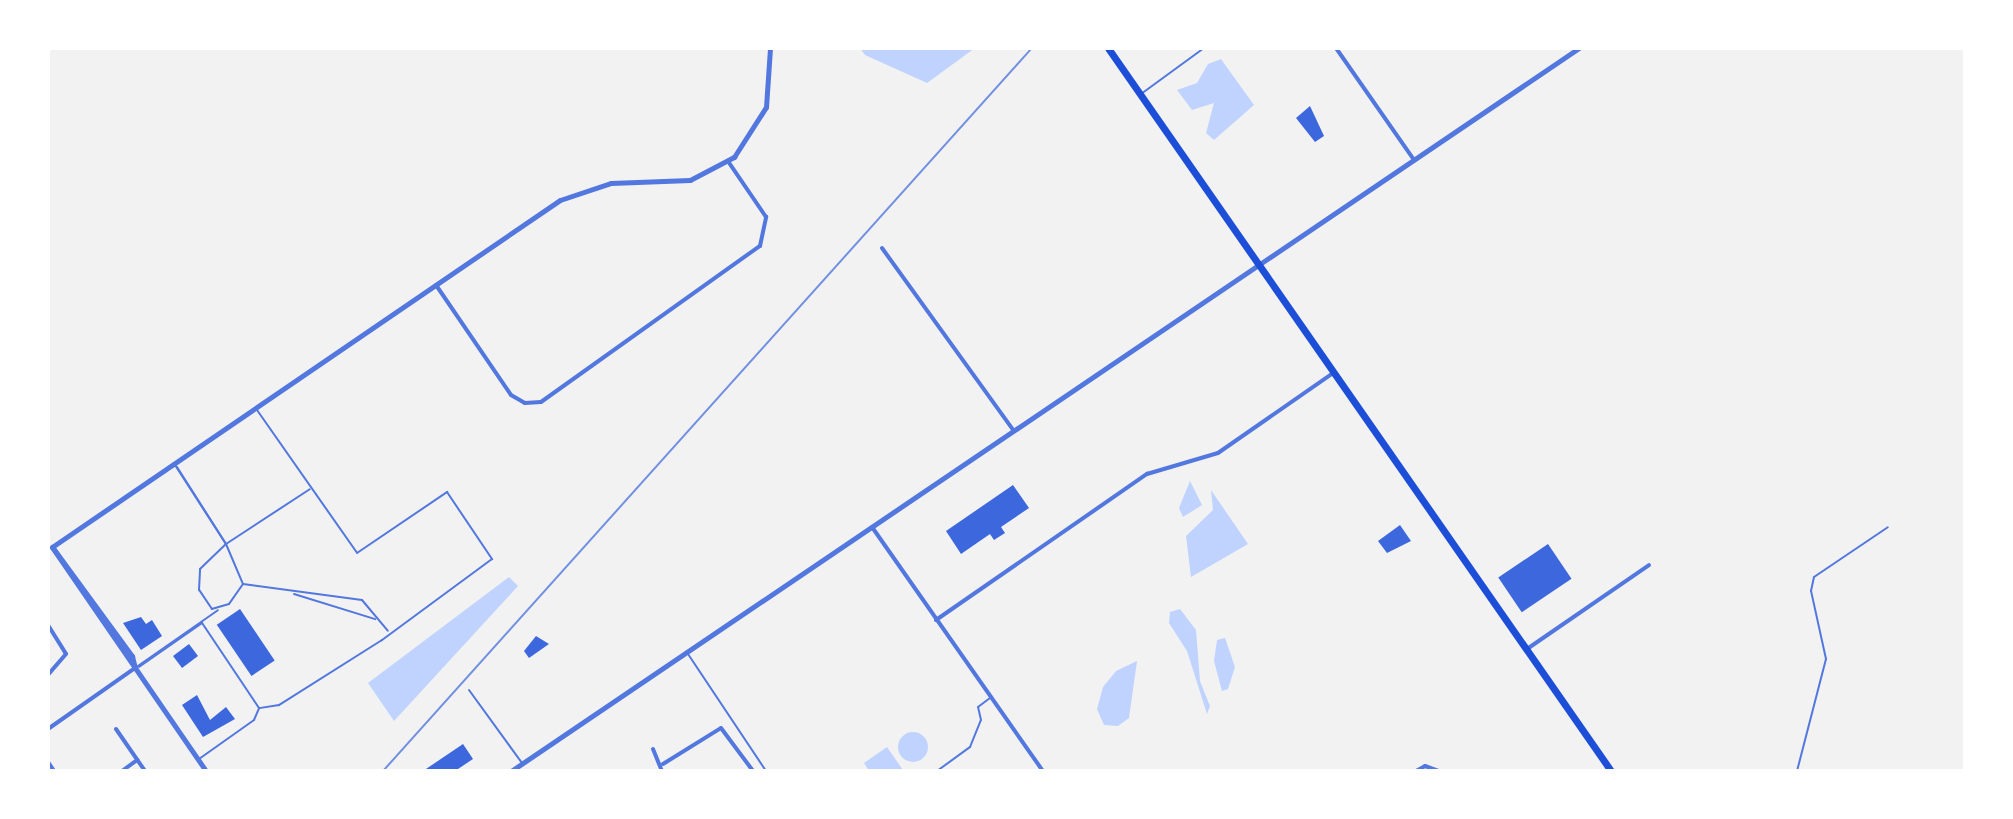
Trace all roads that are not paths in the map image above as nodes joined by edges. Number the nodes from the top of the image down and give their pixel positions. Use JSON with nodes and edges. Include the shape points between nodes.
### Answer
{"nodes":[{"id":1,"x":770,"y":48,"type":"edge"},
{"id":2,"x":1108,"y":48,"type":"edge"},
{"id":3,"x":1204,"y":48,"type":"edge"},
{"id":4,"x":1336,"y":48,"type":"edge"},
{"id":5,"x":1579,"y":48,"type":"edge"},
{"id":6,"x":1141,"y":94,"type":"junction"},
{"id":7,"x":1413,"y":159,"type":"junction"},
{"id":8,"x":728,"y":161,"type":"junction"},
{"id":9,"x":882,"y":248,"type":"dead end"},
{"id":10,"x":1257,"y":263,"type":"junction"},
{"id":11,"x":436,"y":285,"type":"junction"},
{"id":12,"x":1333,"y":373,"type":"junction"},
{"id":13,"x":257,"y":410,"type":"junction"},
{"id":14,"x":1014,"y":431,"type":"junction"},
{"id":15,"x":175,"y":465,"type":"junction"},
{"id":16,"x":310,"y":489,"type":"junction"},
{"id":17,"x":872,"y":527,"type":"junction"},
{"id":18,"x":1888,"y":527,"type":"dead end"},
{"id":19,"x":226,"y":544,"type":"junction"},
{"id":20,"x":1649,"y":565,"type":"dead end"},
{"id":21,"x":243,"y":584,"type":"junction"},
{"id":22,"x":294,"y":594,"type":"junction"},
{"id":23,"x":218,"y":610,"type":"junction"},
{"id":24,"x":375,"y":619,"type":"junction"},
{"id":25,"x":936,"y":620,"type":"junction"},
{"id":26,"x":202,"y":623,"type":"junction"},
{"id":27,"x":48,"y":625,"type":"edge"},
{"id":28,"x":388,"y":631,"type":"junction"},
{"id":29,"x":1526,"y":650,"type":"junction"},
{"id":30,"x":688,"y":654,"type":"junction"},
{"id":31,"x":135,"y":668,"type":"junction"},
{"id":32,"x":48,"y":675,"type":"edge"},
{"id":33,"x":469,"y":690,"type":"dead end"},
{"id":34,"x":990,"y":698,"type":"junction"},
{"id":35,"x":259,"y":708,"type":"junction"},
{"id":36,"x":48,"y":729,"type":"edge"},
{"id":37,"x":116,"y":729,"type":"dead end"},
{"id":38,"x":653,"y":749,"type":"dead end"},
{"id":39,"x":198,"y":759,"type":"junction"},
{"id":40,"x":137,"y":760,"type":"junction"},
{"id":41,"x":48,"y":762,"type":"edge"},
{"id":42,"x":522,"y":764,"type":"junction"},
{"id":43,"x":663,"y":764,"type":"junction"},
{"id":44,"x":54,"y":771,"type":"edge"},
{"id":45,"x":122,"y":771,"type":"edge"},
{"id":46,"x":144,"y":771,"type":"edge"},
{"id":47,"x":206,"y":771,"type":"edge"},
{"id":48,"x":511,"y":771,"type":"edge"},
{"id":49,"x":662,"y":771,"type":"edge"},
{"id":50,"x":753,"y":771,"type":"edge"},
{"id":51,"x":766,"y":771,"type":"edge"},
{"id":52,"x":936,"y":771,"type":"edge"},
{"id":53,"x":1043,"y":771,"type":"edge"},
{"id":54,"x":1416,"y":771,"type":"edge"},
{"id":55,"x":1439,"y":771,"type":"edge"},
{"id":56,"x":1611,"y":771,"type":"edge"},
{"id":57,"x":1797,"y":771,"type":"edge"}],
"edges":[{"from":1,"to":8,"type":"street","via":[[771,85],[764,115]]},
{"from":2,"to":6,"type":"main road"},
{"from":3,"to":6,"type":"lane"},
{"from":4,"to":7,"type":"street"},
{"from":5,"to":7,"type":"street"},
{"from":6,"to":10,"type":"main road"},
{"from":7,"to":10,"type":"street"},
{"from":8,"to":11,"type":"street","via":[[676,183],[611,183],[573,193]]},
{"from":8,"to":11,"type":"street","via":[[764,214],[766,234],[755,250],[544,401],[529,404],[509,393]]},
{"from":9,"to":14,"type":"street"},
{"from":10,"to":12,"type":"main road"},
{"from":10,"to":14,"type":"street"},
{"from":11,"to":13,"type":"street"},
{"from":12,"to":25,"type":"street","via":[[1218,453],[1147,474]]},
{"from":12,"to":29,"type":"main road"},
{"from":13,"to":15,"type":"street"},
{"from":13,"to":16,"type":"lane"},
{"from":14,"to":17,"type":"street"},
{"from":15,"to":19,"type":"lane"},
{"from":15,"to":19,"type":"lane"},
{"from":15,"to":31,"type":"street","via":[[52,547],[89,592]]},
{"from":16,"to":19,"type":"lane"},
{"from":16,"to":28,"type":"lane","via":[[357,553],[447,492],[492,559]]},
{"from":17,"to":25,"type":"street"},
{"from":17,"to":30,"type":"street"},
{"from":18,"to":57,"type":"lane","via":[[1814,577],[1811,591],[1826,659]]},
{"from":19,"to":21,"type":"lane"},
{"from":19,"to":23,"type":"lane","via":[[206,558],[198,575],[202,598]]},
{"from":20,"to":29,"type":"street"},
{"from":21,"to":22,"type":"lane"},
{"from":21,"to":23,"type":"lane"},
{"from":22,"to":24,"type":"lane"},
{"from":22,"to":24,"type":"lane","via":[[362,600]]},
{"from":23,"to":26,"type":"lane"},
{"from":24,"to":28,"type":"lane"},
{"from":25,"to":34,"type":"street"},
{"from":26,"to":31,"type":"lane"},
{"from":26,"to":31,"type":"lane"},
{"from":26,"to":35,"type":"lane"},
{"from":27,"to":32,"type":"street","via":[[66,659]]},
{"from":28,"to":35,"type":"lane","via":[[279,705]]},
{"from":29,"to":56,"type":"main road"},
{"from":30,"to":42,"type":"street"},
{"from":30,"to":51,"type":"lane"},
{"from":31,"to":36,"type":"street"},
{"from":31,"to":39,"type":"street"},
{"from":33,"to":42,"type":"lane"},
{"from":34,"to":52,"type":"lane","via":[[978,707],[981,720],[970,747]]},
{"from":34,"to":53,"type":"street"},
{"from":35,"to":39,"type":"lane","via":[[259,714]]},
{"from":37,"to":40,"type":"street"},
{"from":38,"to":43,"type":"street"},
{"from":39,"to":47,"type":"street"},
{"from":40,"to":45,"type":"street"},
{"from":40,"to":46,"type":"street"},
{"from":41,"to":44,"type":"street"},
{"from":42,"to":48,"type":"street"},
{"from":43,"to":49,"type":"street"},
{"from":43,"to":50,"type":"street","via":[[721,729]]},
{"from":54,"to":55,"type":"street","via":[[1431,766]]}]}
